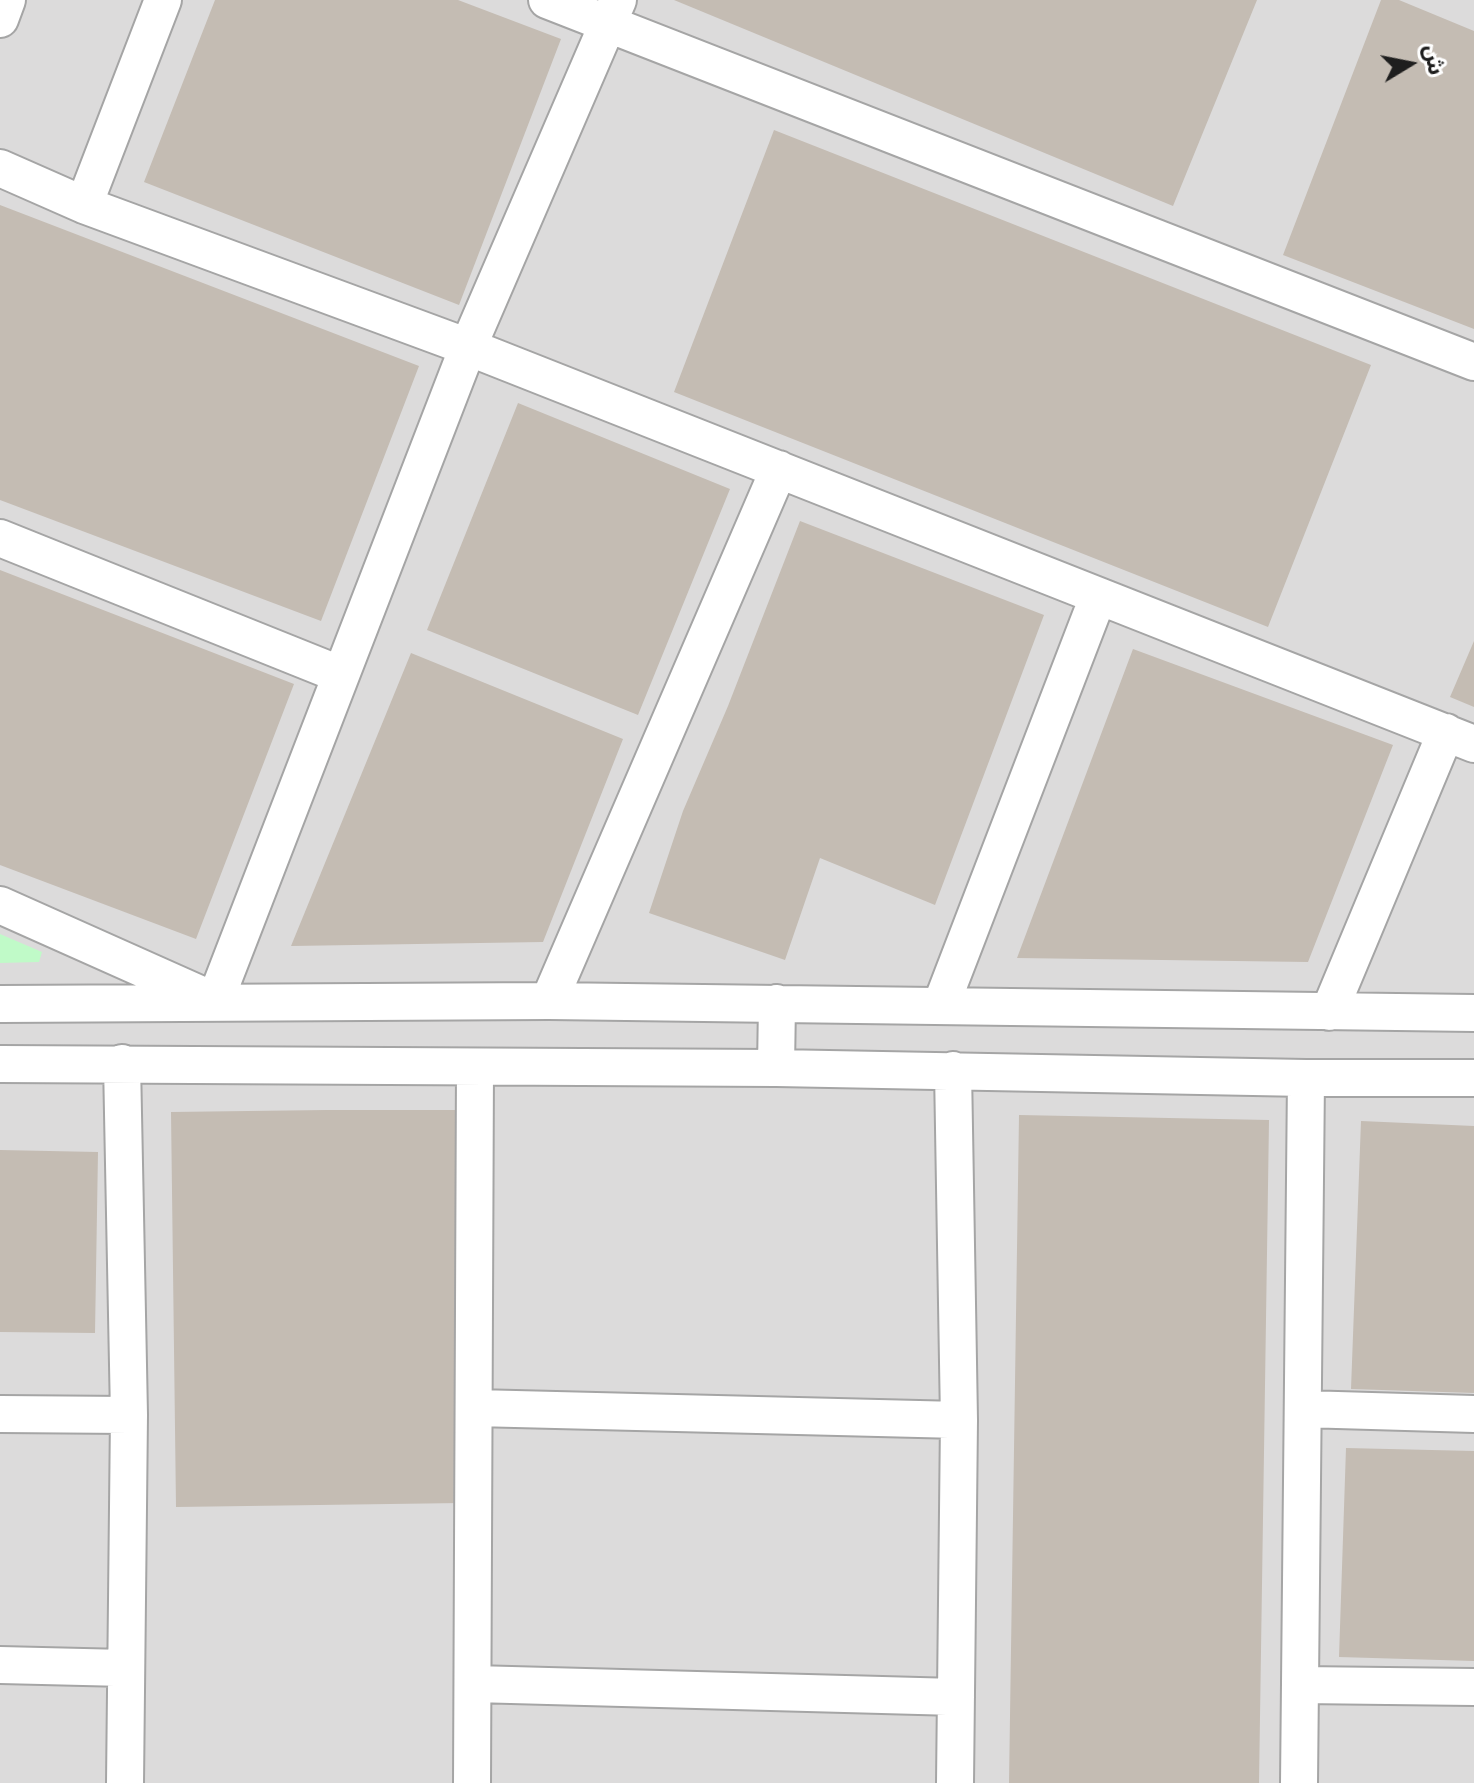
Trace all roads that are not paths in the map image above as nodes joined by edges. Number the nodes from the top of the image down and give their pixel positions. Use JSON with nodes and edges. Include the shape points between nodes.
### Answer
{"nodes":[{"id":1,"x":7,"y":0,"type":"edge"},
{"id":2,"x":163,"y":0,"type":"edge"},
{"id":3,"x":547,"y":0,"type":"edge"},
{"id":4,"x":613,"y":12,"type":"edge"},
{"id":5,"x":0,"y":19,"type":"edge"},
{"id":6,"x":0,"y":168,"type":"edge"},
{"id":7,"x":84,"y":205,"type":"junction"},
{"id":8,"x":468,"y":347,"type":"junction"},
{"id":9,"x":1474,"y":362,"type":"edge"},
{"id":10,"x":779,"y":469,"type":"junction"},
{"id":11,"x":0,"y":538,"type":"edge"},
{"id":12,"x":1098,"y":597,"type":"junction"},
{"id":13,"x":339,"y":674,"type":"junction"},
{"id":14,"x":1460,"y":738,"type":"edge"},
{"id":15,"x":0,"y":905,"type":"edge"},
{"id":16,"x":215,"y":1001,"type":"junction"},
{"id":17,"x":549,"y":1001,"type":"junction"},
{"id":18,"x":777,"y":1003,"type":"junction"},
{"id":19,"x":0,"y":1004,"type":"edge"},
{"id":20,"x":941,"y":1005,"type":"junction"},
{"id":21,"x":1329,"y":1012,"type":"junction"},
{"id":22,"x":1474,"y":1013,"type":"edge"},
{"id":23,"x":122,"y":1063,"type":"junction"},
{"id":24,"x":0,"y":1064,"type":"edge"},
{"id":25,"x":475,"y":1067,"type":"junction"},
{"id":26,"x":776,"y":1068,"type":"junction"},
{"id":27,"x":953,"y":1070,"type":"junction"},
{"id":28,"x":1306,"y":1078,"type":"junction"},
{"id":29,"x":1474,"y":1078,"type":"edge"},
{"id":30,"x":475,"y":1408,"type":"junction"},
{"id":31,"x":1303,"y":1409,"type":"junction"},
{"id":32,"x":0,"y":1414,"type":"edge"},
{"id":33,"x":1474,"y":1414,"type":"edge"},
{"id":34,"x":129,"y":1415,"type":"junction"},
{"id":35,"x":959,"y":1420,"type":"junction"},
{"id":36,"x":0,"y":1665,"type":"edge"},
{"id":37,"x":125,"y":1668,"type":"junction"},
{"id":38,"x":474,"y":1684,"type":"junction"},
{"id":39,"x":1301,"y":1685,"type":"junction"},
{"id":40,"x":1474,"y":1687,"type":"edge"},
{"id":41,"x":956,"y":1697,"type":"junction"},
{"id":42,"x":125,"y":1783,"type":"edge"},
{"id":43,"x":472,"y":1783,"type":"edge"},
{"id":44,"x":955,"y":1783,"type":"edge"},
{"id":45,"x":1299,"y":1783,"type":"edge"}],
"edges":[{"from":1,"to":5,"type":"street"},
{"from":2,"to":7,"type":"street"},
{"from":3,"to":4,"type":"street"},
{"from":4,"to":8,"type":"street"},
{"from":4,"to":9,"type":"street"},
{"from":6,"to":7,"type":"street"},
{"from":7,"to":8,"type":"street"},
{"from":8,"to":10,"type":"street"},
{"from":8,"to":13,"type":"street"},
{"from":10,"to":12,"type":"street"},
{"from":10,"to":17,"type":"street"},
{"from":11,"to":13,"type":"street"},
{"from":12,"to":14,"type":"street"},
{"from":12,"to":20,"type":"street"},
{"from":13,"to":16,"type":"street"},
{"from":14,"to":21,"type":"street"},
{"from":15,"to":16,"type":"street"},
{"from":16,"to":17,"type":"street"},
{"from":16,"to":19,"type":"street"},
{"from":17,"to":18,"type":"street"},
{"from":18,"to":20,"type":"street"},
{"from":18,"to":26,"type":"street"},
{"from":20,"to":21,"type":"street"},
{"from":21,"to":22,"type":"street"},
{"from":23,"to":24,"type":"street"},
{"from":23,"to":25,"type":"street"},
{"from":23,"to":34,"type":"street"},
{"from":25,"to":26,"type":"street"},
{"from":25,"to":30,"type":"street"},
{"from":26,"to":27,"type":"street"},
{"from":27,"to":28,"type":"street"},
{"from":27,"to":35,"type":"street"},
{"from":28,"to":29,"type":"street"},
{"from":28,"to":31,"type":"street"},
{"from":30,"to":35,"type":"street"},
{"from":30,"to":38,"type":"street"},
{"from":31,"to":33,"type":"street"},
{"from":31,"to":39,"type":"street"},
{"from":32,"to":34,"type":"street"},
{"from":34,"to":37,"type":"street"},
{"from":35,"to":41,"type":"street"},
{"from":36,"to":37,"type":"street"},
{"from":37,"to":42,"type":"street"},
{"from":38,"to":41,"type":"street"},
{"from":38,"to":43,"type":"street"},
{"from":39,"to":40,"type":"street"},
{"from":39,"to":45,"type":"street"},
{"from":41,"to":44,"type":"street"}]}
